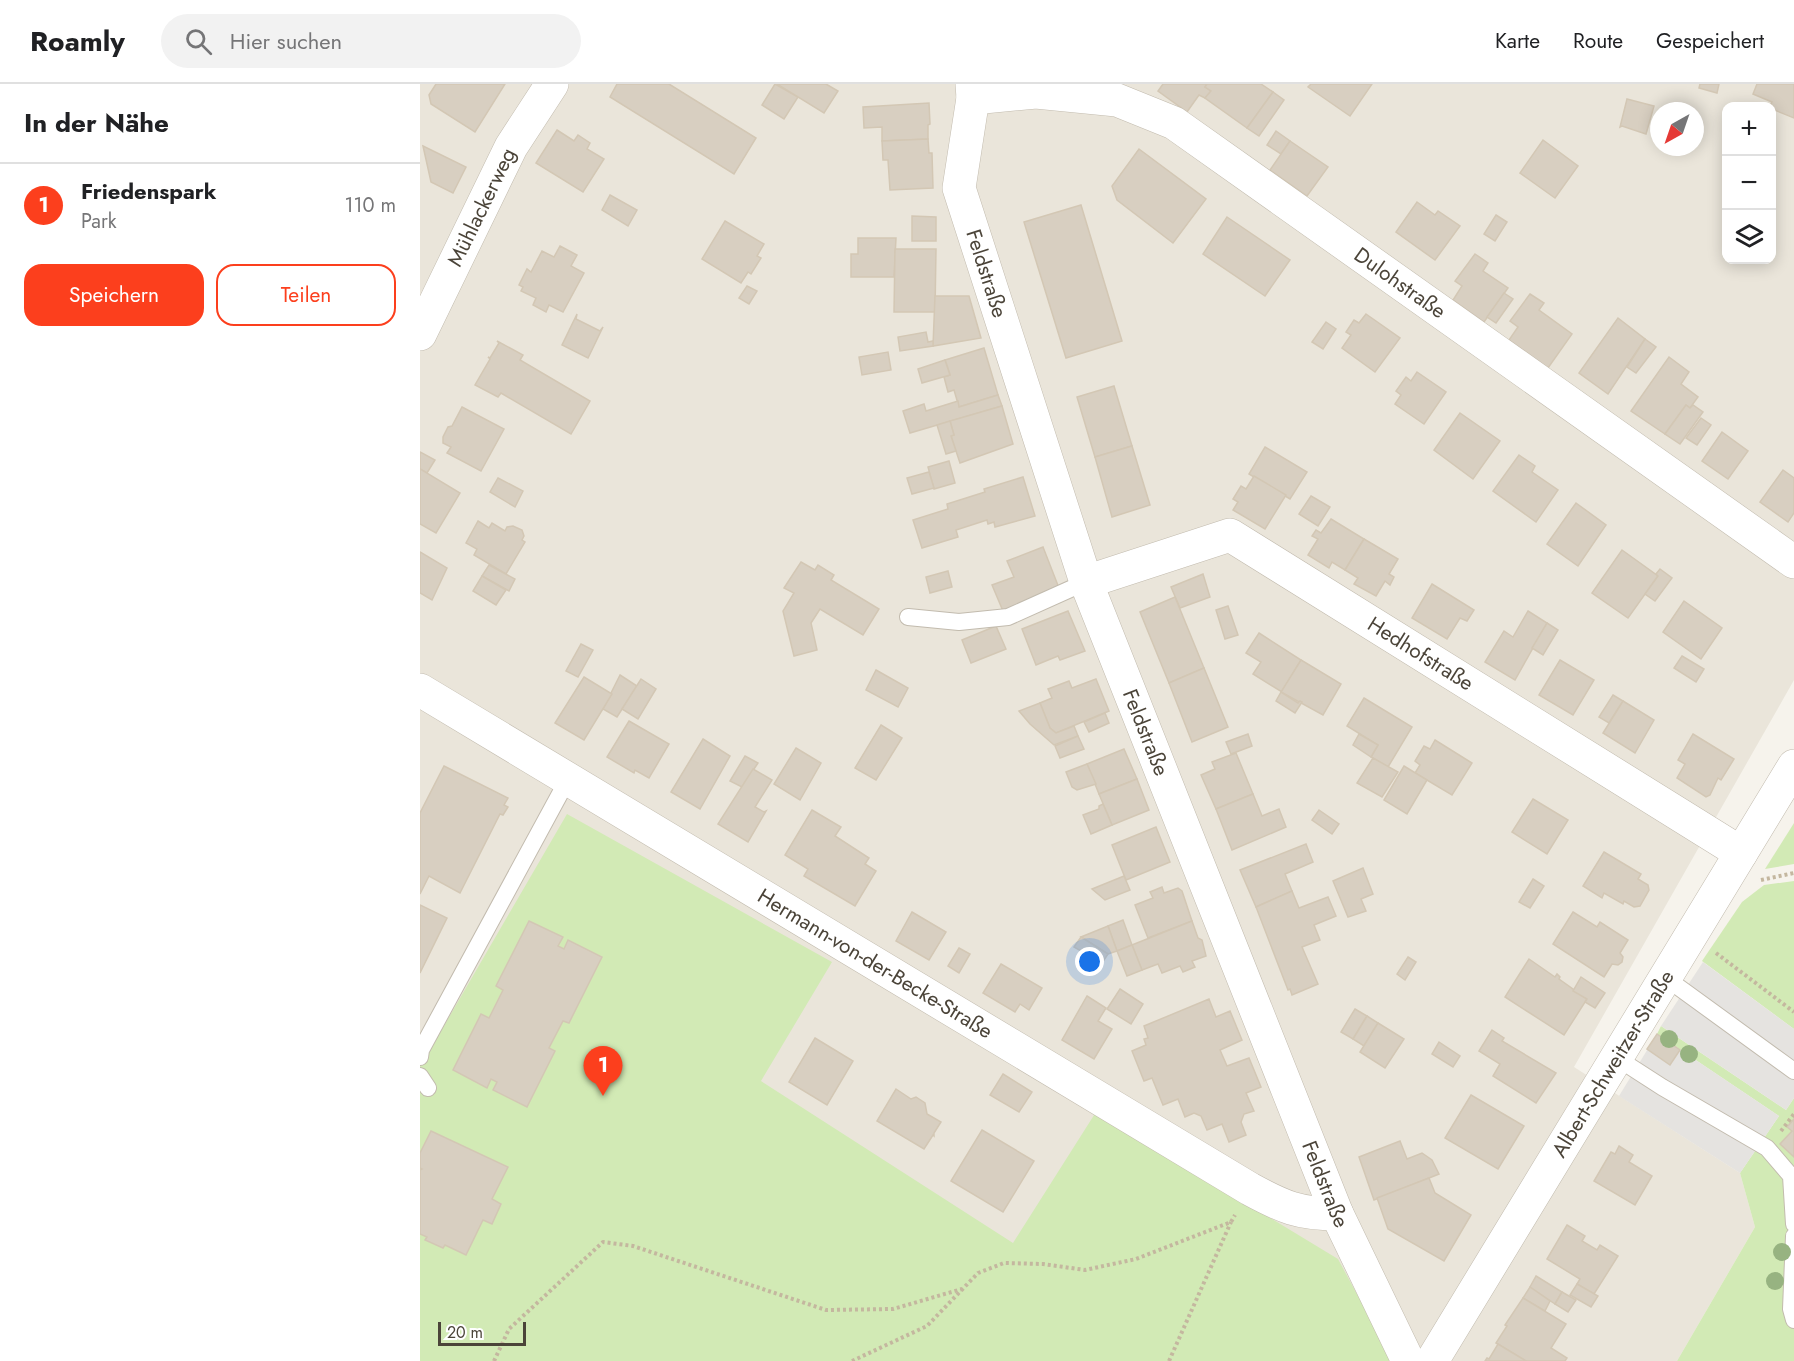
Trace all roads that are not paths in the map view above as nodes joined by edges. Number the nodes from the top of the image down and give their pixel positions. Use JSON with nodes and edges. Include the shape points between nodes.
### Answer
{"nodes":[{"id":1,"x":552,"y":84,"type":"edge"},
{"id":2,"x":973,"y":91,"type":"edge"},
{"id":3,"x":420,"y":334,"type":"edge"},
{"id":4,"x":1794,"y":562,"type":"edge"},
{"id":5,"x":1086,"y":582,"type":"junction"},
{"id":6,"x":908,"y":617,"type":"dead end"},
{"id":7,"x":420,"y":690,"type":"edge"},
{"id":8,"x":1794,"y":766,"type":"edge"},
{"id":9,"x":568,"y":779,"type":"junction"},
{"id":10,"x":1741,"y":853,"type":"junction"},
{"id":11,"x":1666,"y":978,"type":"junction"},
{"id":12,"x":420,"y":1058,"type":"edge"},
{"id":13,"x":1617,"y":1058,"type":"junction"},
{"id":14,"x":1794,"y":1071,"type":"edge"},
{"id":15,"x":1337,"y":1214,"type":"junction"},
{"id":16,"x":1794,"y":1224,"type":"edge"},
{"id":17,"x":1794,"y":1236,"type":"edge"},
{"id":18,"x":1794,"y":1320,"type":"edge"},
{"id":19,"x":1408,"y":1361,"type":"edge"},
{"id":20,"x":1432,"y":1361,"type":"edge"}],
"edges":[{"from":1,"to":3,"type":"street","name":"Mühlackerweg","via":[[511,147]]},
{"from":2,"to":4,"type":"street","name":"Dulohstraße","via":[[1117,100],[1174,123]]},
{"from":2,"to":5,"type":"street","name":"Feldstraße","via":[[959,188]]},
{"from":5,"to":6,"type":"lane","via":[[1008,617],[959,622]]},
{"from":5,"to":10,"type":"street","name":"Hedhofstraße","via":[[1230,535]]},
{"from":5,"to":15,"type":"street","name":"Feldstraße"},
{"from":7,"to":9,"type":"street","name":"Hermann-von-der-Becke-Straße"},
{"from":8,"to":10,"type":"street","name":"Albert-Schweitzer-Straße"},
{"from":9,"to":12,"type":"lane"},
{"from":9,"to":15,"type":"street","name":"Hermann-von-der-Becke-Straße","via":[[1250,1189],[1283,1207],[1311,1214]]},
{"from":10,"to":11,"type":"street","name":"Albert-Schweitzer-Straße"},
{"from":11,"to":13,"type":"street","name":"Albert-Schweitzer-Straße"},
{"from":11,"to":14,"type":"lane"},
{"from":13,"to":16,"type":"lane","via":[[1767,1148],[1791,1176]]},
{"from":13,"to":20,"type":"street","name":"Albert-Schweitzer-Straße"},
{"from":15,"to":19,"type":"street","name":"Feldstraße"},
{"from":17,"to":18,"type":"lane"}]}
